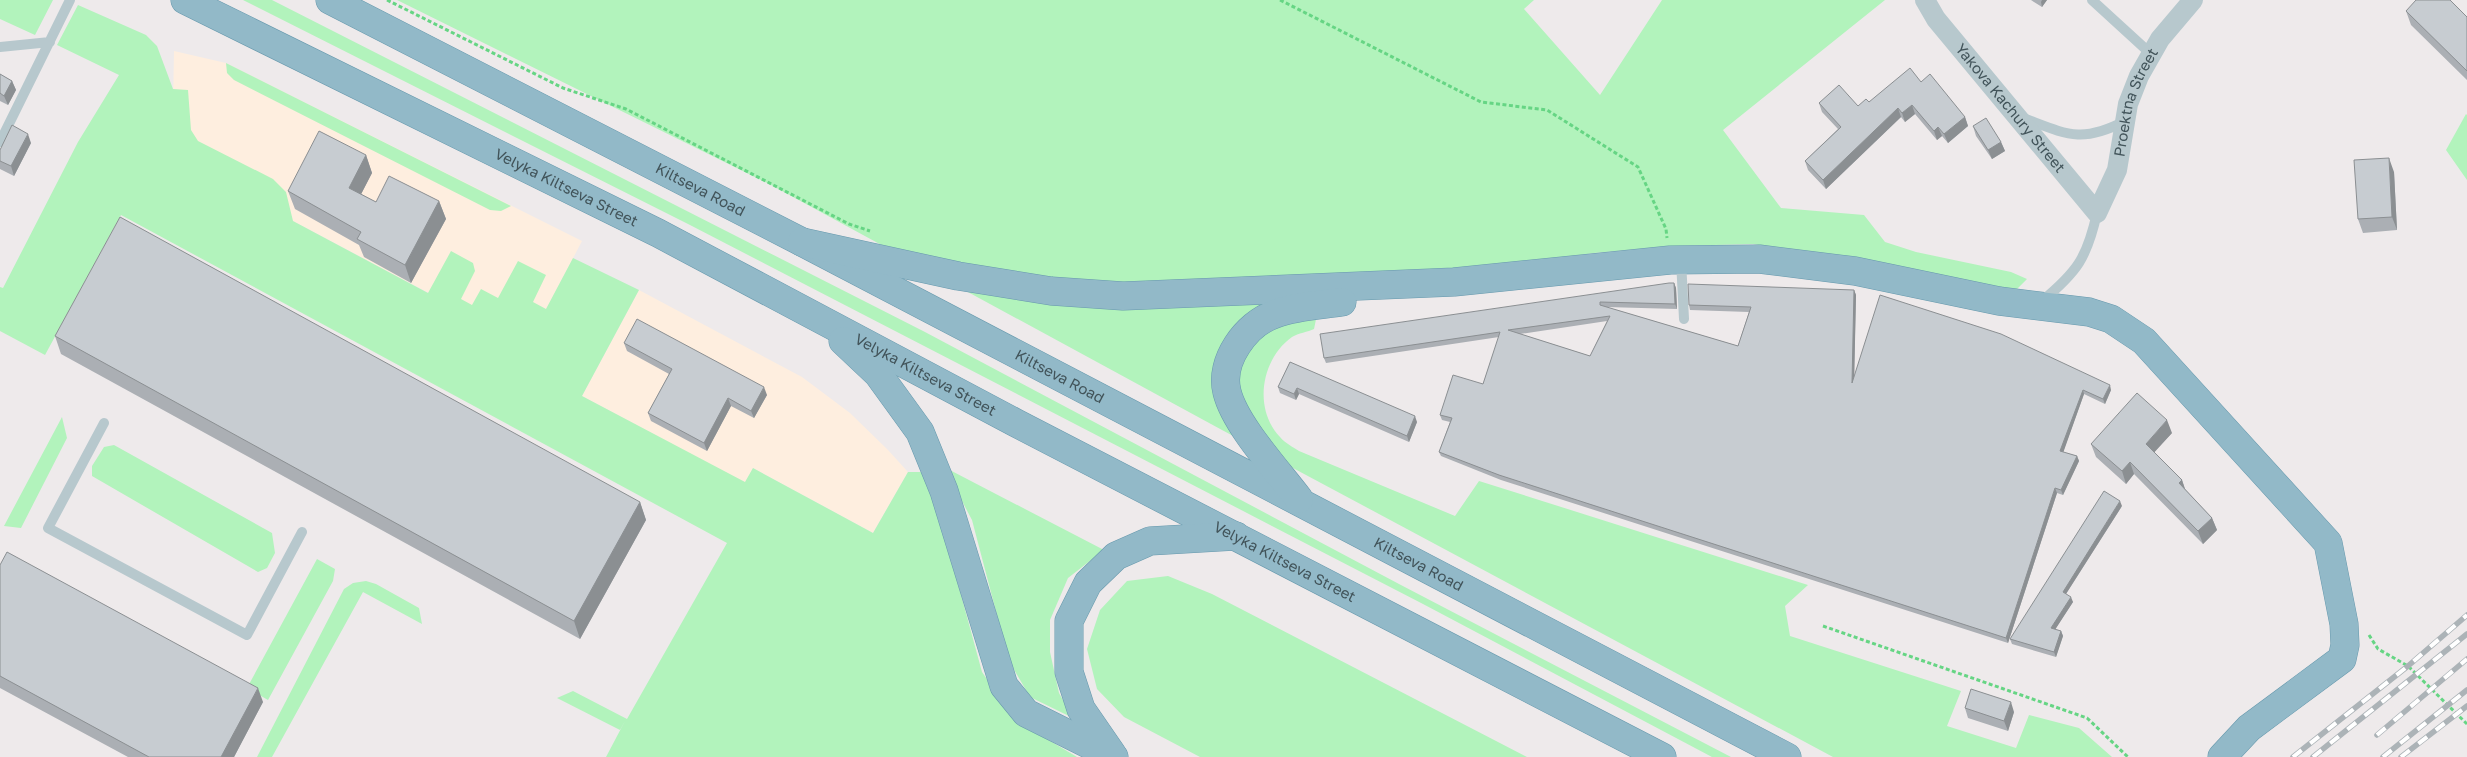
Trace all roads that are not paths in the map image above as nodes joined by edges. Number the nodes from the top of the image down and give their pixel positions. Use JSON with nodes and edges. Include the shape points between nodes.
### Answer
{"nodes":[{"id":1,"x":70,"y":0,"type":"edge"},
{"id":2,"x":185,"y":0,"type":"edge"},
{"id":3,"x":330,"y":0,"type":"edge"},
{"id":4,"x":1925,"y":0,"type":"edge"},
{"id":5,"x":2092,"y":0,"type":"edge"},
{"id":6,"x":2193,"y":0,"type":"edge"},
{"id":7,"x":50,"y":42,"type":"junction"},
{"id":8,"x":0,"y":47,"type":"edge"},
{"id":9,"x":2151,"y":54,"type":"junction"},
{"id":10,"x":2016,"y":115,"type":"junction"},
{"id":11,"x":2126,"y":120,"type":"junction"},
{"id":12,"x":0,"y":142,"type":"edge"},
{"id":13,"x":2097,"y":213,"type":"junction"},
{"id":14,"x":802,"y":242,"type":"junction"},
{"id":15,"x":1675,"y":260,"type":"junction"},
{"id":16,"x":1454,"y":282,"type":"junction"},
{"id":17,"x":2035,"y":306,"type":"junction"},
{"id":18,"x":814,"y":315,"type":"junction"},
{"id":19,"x":1684,"y":319,"type":"dead end"},
{"id":20,"x":104,"y":423,"type":"dead end"},
{"id":21,"x":1305,"y":506,"type":"junction"},
{"id":22,"x":302,"y":532,"type":"dead end"},
{"id":23,"x":1237,"y":536,"type":"junction"},
{"id":24,"x":1114,"y":757,"type":"edge"},
{"id":25,"x":1662,"y":757,"type":"edge"},
{"id":26,"x":1786,"y":757,"type":"edge"},
{"id":27,"x":2222,"y":757,"type":"edge"}],
"edges":[{"from":1,"to":7,"type":"lane"},
{"from":2,"to":18,"type":"highway","name":"Velyka Kiltseva Street","via":[[602,205]]},
{"from":3,"to":14,"type":"highway","name":"Kiltseva Road"},
{"from":4,"to":10,"type":"street","name":"Yakova Kachury Street","via":[[1936,19]]},
{"from":5,"to":9,"type":"lane"},
{"from":6,"to":9,"type":"street","name":"Proektna Street"},
{"from":7,"to":8,"type":"lane"},
{"from":7,"to":12,"type":"lane"},
{"from":9,"to":11,"type":"street","name":"Proektna Street","via":[[2128,104]]},
{"from":10,"to":11,"type":"lane","via":[[2079,135],[2102,133]]},
{"from":10,"to":13,"type":"street","name":"Yakova Kachury Street"},
{"from":11,"to":13,"type":"street","name":"Proektna Street","via":[[2117,170]]},
{"from":13,"to":17,"type":"lane","via":[[2079,265],[2068,279]]},
{"from":14,"to":16,"type":"highway","via":[[958,276],[1091,295]]},
{"from":14,"to":21,"type":"highway","name":"Kiltseva Road"},
{"from":15,"to":16,"type":"highway"},
{"from":15,"to":17,"type":"highway","via":[[1759,259],[1855,270]]},
{"from":15,"to":19,"type":"lane"},
{"from":16,"to":21,"type":"highway","via":[[1274,314],[1252,328],[1238,344],[1226,366],[1226,392],[1238,417]]},
{"from":17,"to":27,"type":"highway","via":[[2089,312],[2111,319],[2144,341],[2328,543],[2344,624],[2342,659],[2249,728]]},
{"from":18,"to":23,"type":"highway","name":"Velyka Kiltseva Street"},
{"from":18,"to":24,"type":"highway","via":[[878,374],[920,432],[944,491],[1004,686],[1026,713]]},
{"from":20,"to":22,"type":"lane","via":[[48,528],[247,635]]},
{"from":21,"to":26,"type":"highway","name":"Kiltseva Road"},
{"from":23,"to":24,"type":"highway","via":[[1150,541],[1116,556],[1088,583],[1069,621],[1069,672],[1081,709]]},
{"from":23,"to":25,"type":"highway","name":"Velyka Kiltseva Street"}]}
